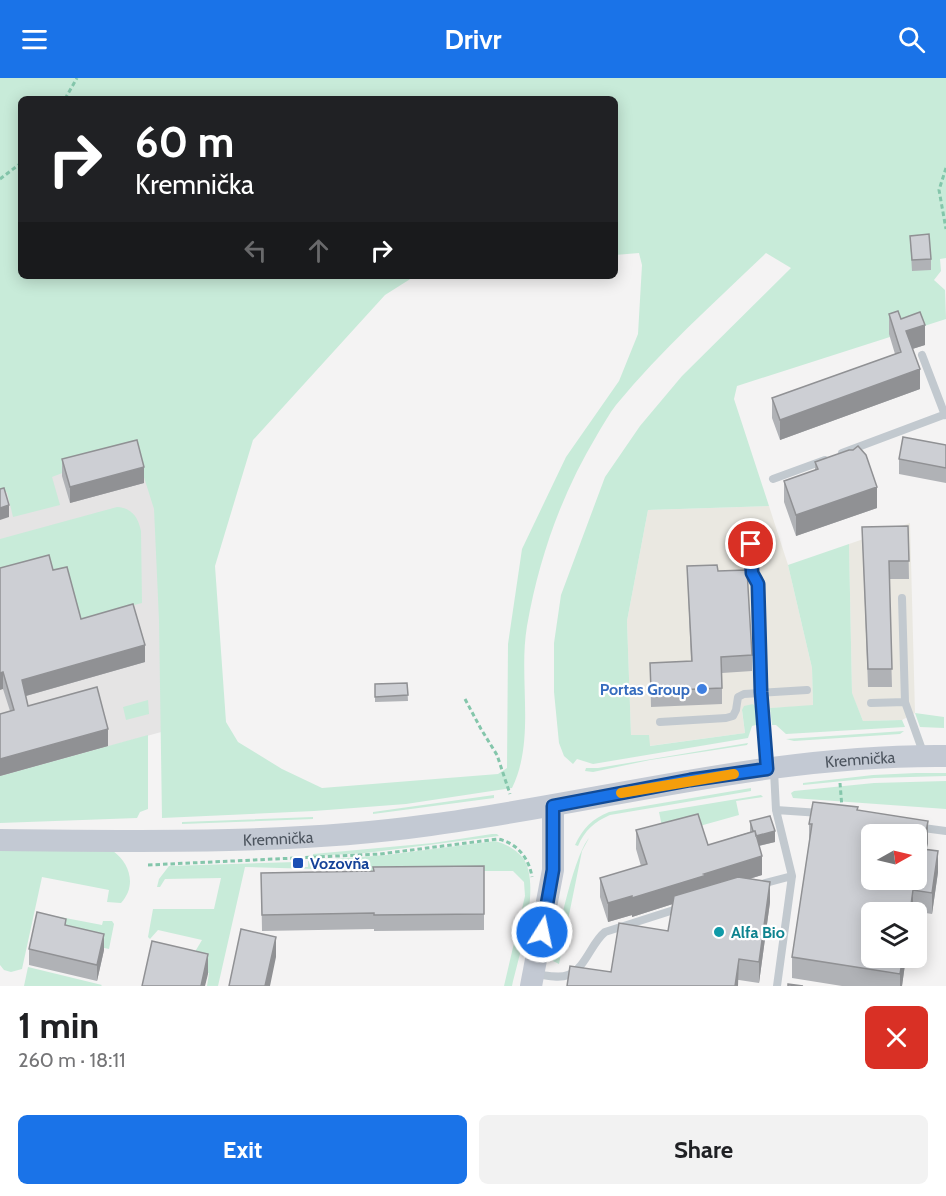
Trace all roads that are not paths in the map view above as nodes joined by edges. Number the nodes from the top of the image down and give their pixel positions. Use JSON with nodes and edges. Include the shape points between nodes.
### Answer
{"nodes":[{"id":1,"x":922,"y":355,"type":"dead end"},
{"id":2,"x":946,"y":414,"type":"edge"},
{"id":3,"x":773,"y":479,"type":"dead end"},
{"id":4,"x":751,"y":544,"type":"dead end"},
{"id":5,"x":902,"y":598,"type":"dead end"},
{"id":6,"x":807,"y":690,"type":"dead end"},
{"id":7,"x":761,"y":692,"type":"junction"},
{"id":8,"x":905,"y":702,"type":"junction"},
{"id":9,"x":871,"y":703,"type":"dead end"},
{"id":10,"x":660,"y":722,"type":"dead end"},
{"id":11,"x":935,"y":756,"type":"edge"},
{"id":12,"x":771,"y":769,"type":"junction"},
{"id":13,"x":553,"y":806,"type":"junction"},
{"id":14,"x":777,"y":812,"type":"junction"},
{"id":15,"x":842,"y":816,"type":"edge"},
{"id":16,"x":927,"y":828,"type":"edge"},
{"id":17,"x":946,"y":831,"type":"edge"},
{"id":18,"x":0,"y":840,"type":"edge"},
{"id":19,"x":792,"y":876,"type":"junction"},
{"id":20,"x":751,"y":887,"type":"edge"},
{"id":21,"x":689,"y":905,"type":"edge"},
{"id":22,"x":533,"y":980,"type":"edge"},
{"id":23,"x":777,"y":986,"type":"edge"}],
"edges":[{"from":1,"to":2,"type":"lane"},
{"from":2,"to":3,"type":"lane"},
{"from":4,"to":7,"type":"lane","via":[[752,573],[758,584]]},
{"from":5,"to":8,"type":"lane"},
{"from":6,"to":7,"type":"lane"},
{"from":7,"to":10,"type":"lane","via":[[738,697],[733,716]]},
{"from":7,"to":12,"type":"lane"},
{"from":8,"to":9,"type":"lane"},
{"from":8,"to":11,"type":"lane"},
{"from":11,"to":12,"type":"main road","name":"Kremnička"},
{"from":12,"to":13,"type":"main road","name":"Kremnička"},
{"from":12,"to":14,"type":"lane"},
{"from":13,"to":18,"type":"main road","name":"Kremnička","via":[[342,835],[258,840]]},
{"from":13,"to":22,"type":"main road","via":[[553,870]]},
{"from":14,"to":15,"type":"lane"},
{"from":14,"to":19,"type":"lane"},
{"from":16,"to":17,"type":"lane"},
{"from":19,"to":20,"type":"lane"},
{"from":19,"to":23,"type":"lane"},
{"from":21,"to":22,"type":"lane","via":[[605,932],[568,975]]}]}
